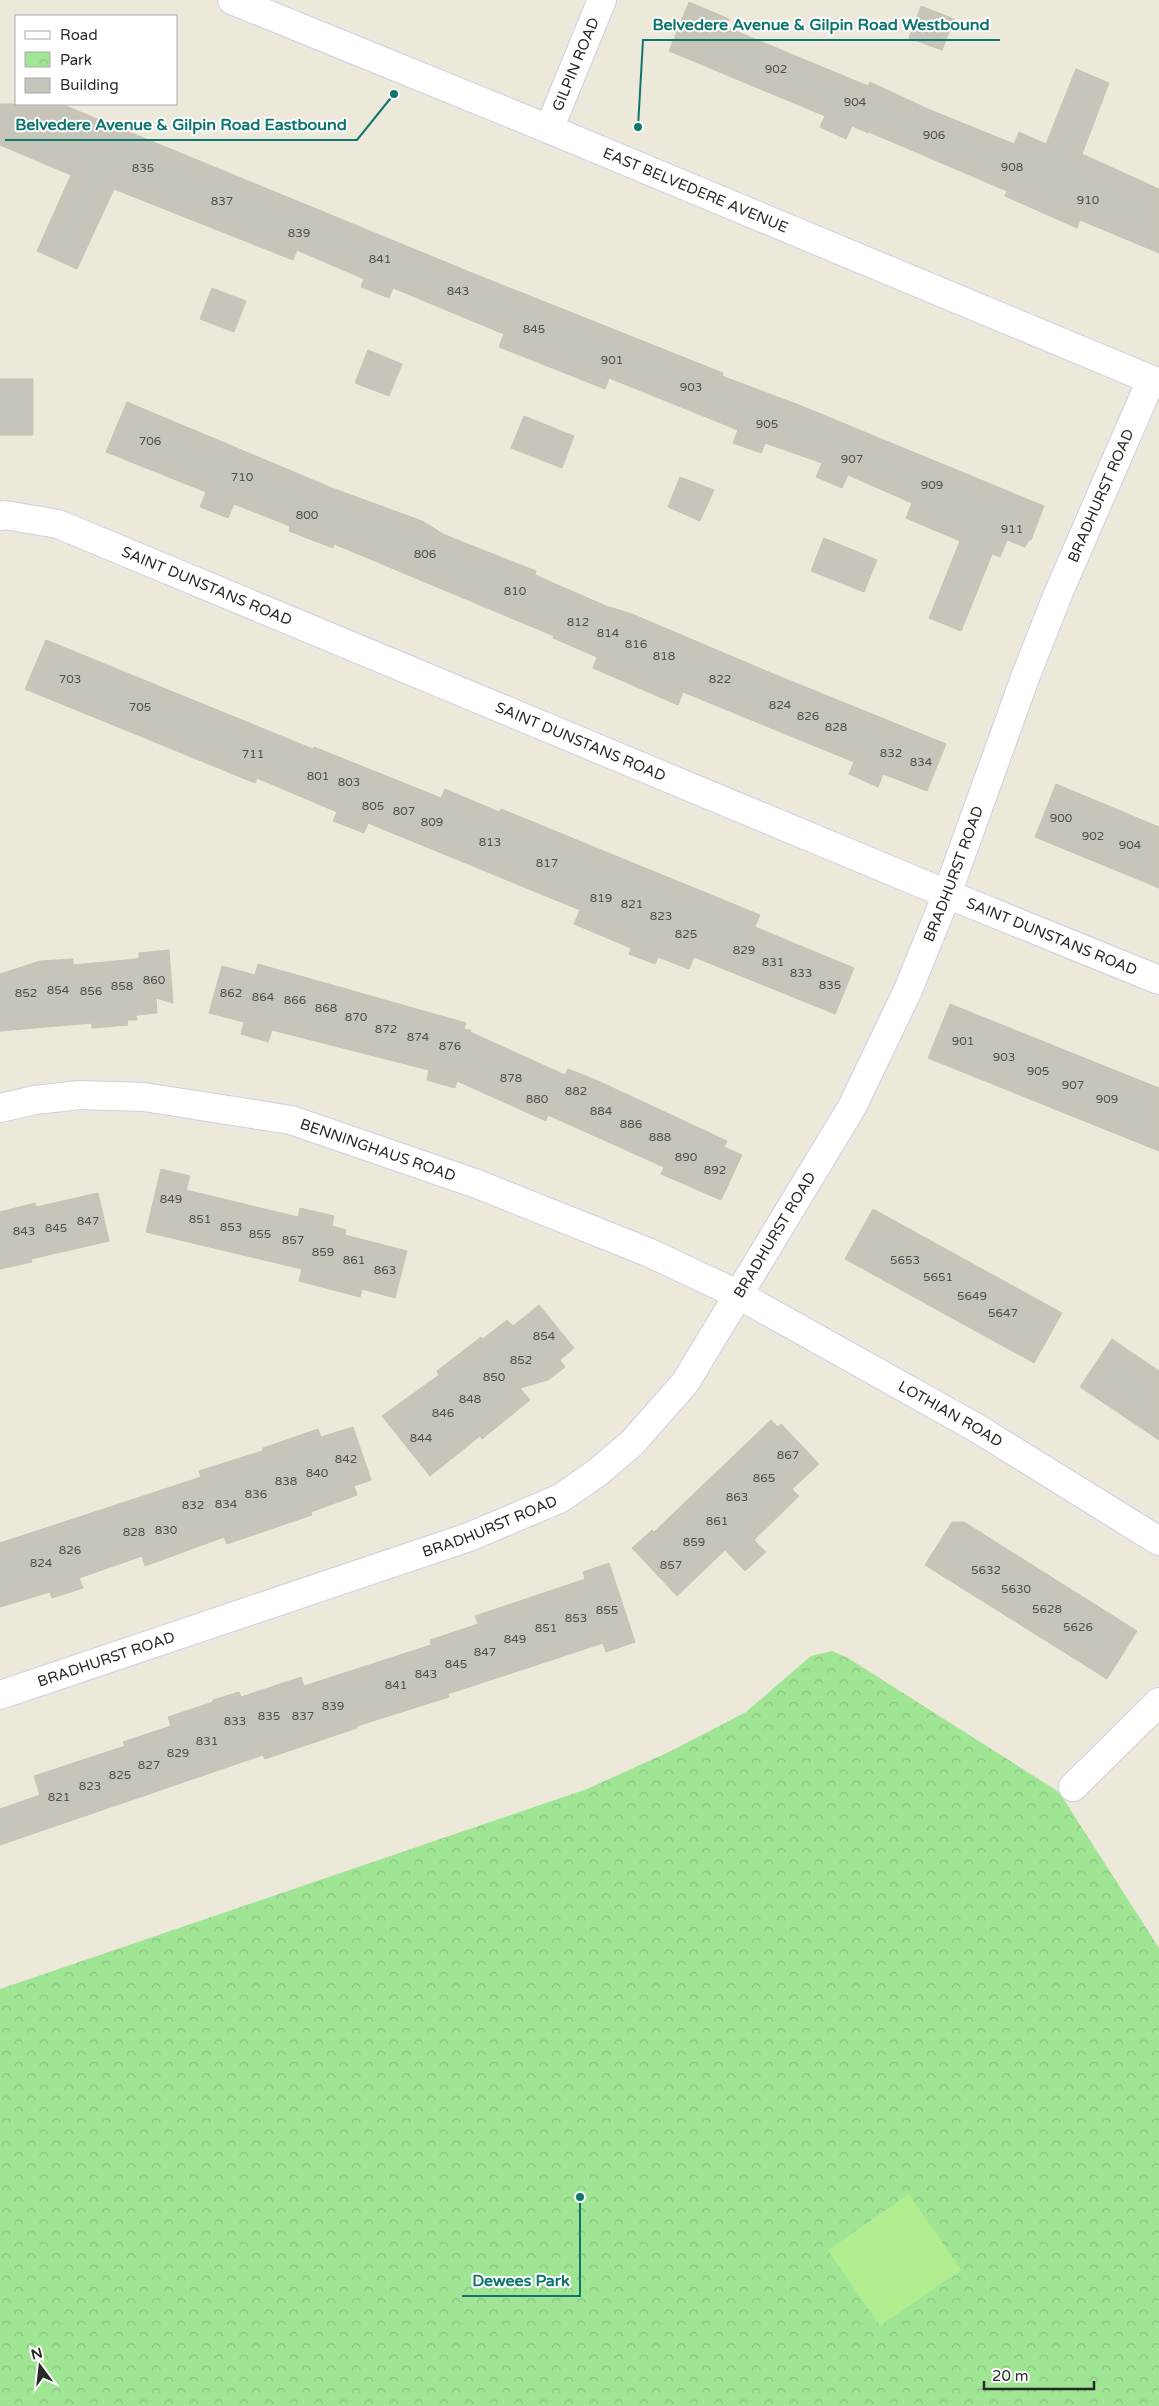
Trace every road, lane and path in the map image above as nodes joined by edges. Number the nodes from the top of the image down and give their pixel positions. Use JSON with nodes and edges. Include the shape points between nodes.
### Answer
{"nodes":[{"id":1,"x":232,"y":0,"type":"edge"},
{"id":2,"x":602,"y":0,"type":"edge"},
{"id":3,"x":549,"y":129,"type":"junction"},
{"id":4,"x":1155,"y":381,"type":"edge"},
{"id":5,"x":0,"y":516,"type":"edge"},
{"id":6,"x":947,"y":894,"type":"junction"},
{"id":7,"x":1159,"y":980,"type":"edge"},
{"id":8,"x":0,"y":1108,"type":"edge"},
{"id":9,"x":737,"y":1294,"type":"junction"},
{"id":10,"x":1159,"y":1541,"type":"edge"},
{"id":11,"x":0,"y":1695,"type":"edge"},
{"id":12,"x":1159,"y":1702,"type":"edge"},
{"id":13,"x":1074,"y":1787,"type":"dead end"}],
"edges":[{"from":1,"to":3,"type":"street","name":"EAST BELVEDERE AVENUE"},
{"from":2,"to":3,"type":"street","name":"GILPIN ROAD"},
{"from":3,"to":4,"type":"street","name":"EAST BELVEDERE AVENUE"},
{"from":4,"to":6,"type":"street","name":"BRADHURST ROAD","via":[[1058,594]]},
{"from":5,"to":6,"type":"street","name":"SAINT DUNSTANS ROAD","via":[[58,524]]},
{"from":6,"to":7,"type":"street","name":"SAINT DUNSTANS ROAD"},
{"from":6,"to":9,"type":"street","name":"BRADHURST ROAD","via":[[908,990],[852,1107]]},
{"from":8,"to":9,"type":"street","name":"BENNINGHAUS ROAD","via":[[80,1095],[144,1097],[292,1120],[477,1184],[650,1253]]},
{"from":9,"to":10,"type":"street","name":"LOTHIAN ROAD","via":[[975,1427]]},
{"from":9,"to":11,"type":"street","name":"BRADHURST ROAD","via":[[678,1391],[632,1443],[560,1498],[469,1537]]},
{"from":12,"to":13,"type":"street"}]}
